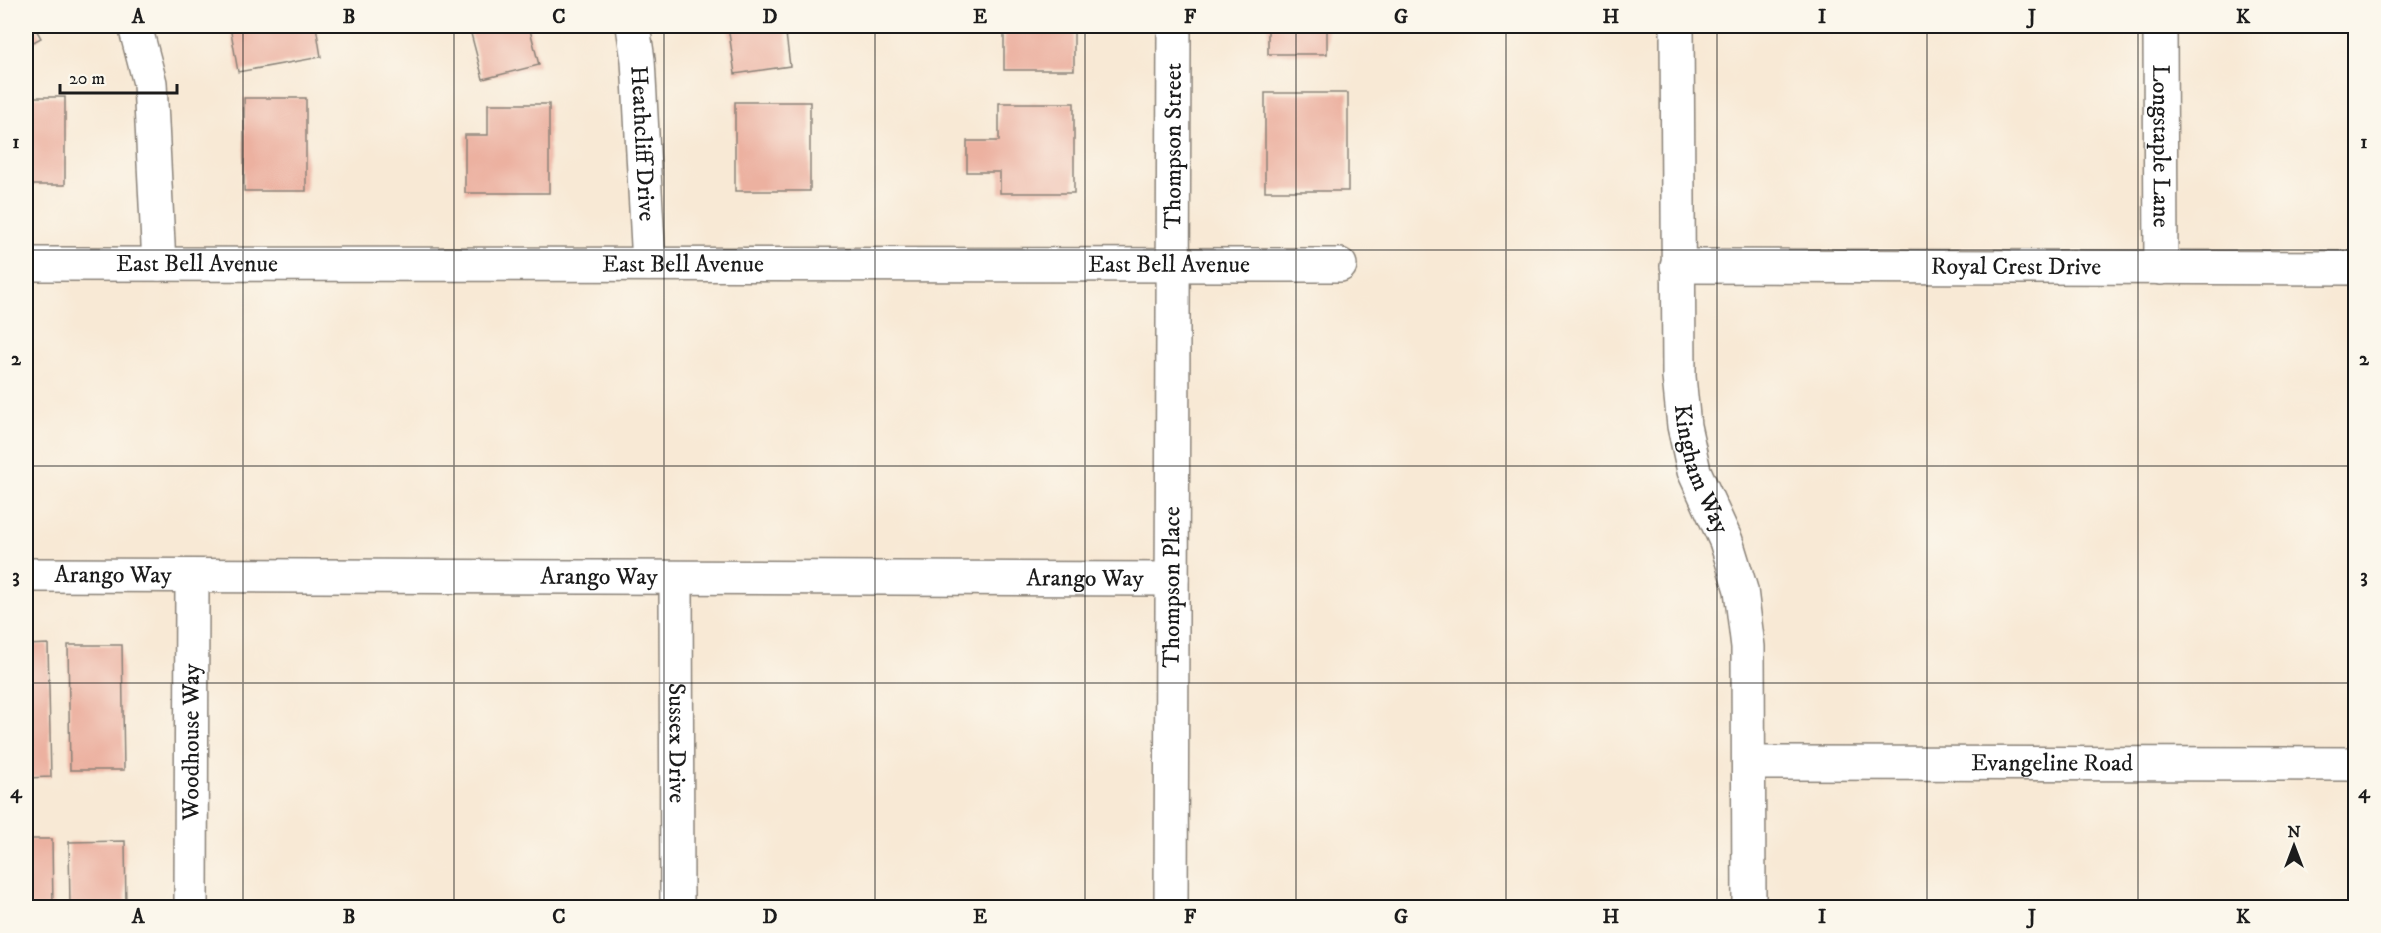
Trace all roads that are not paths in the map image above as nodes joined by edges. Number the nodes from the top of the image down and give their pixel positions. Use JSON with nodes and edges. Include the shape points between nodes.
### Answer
{"nodes":[{"id":1,"x":135,"y":26,"type":"edge"},
{"id":2,"x":633,"y":26,"type":"edge"},
{"id":3,"x":1174,"y":26,"type":"edge"},
{"id":4,"x":1677,"y":26,"type":"edge"},
{"id":5,"x":2160,"y":26,"type":"edge"},
{"id":6,"x":26,"y":264,"type":"edge"},
{"id":7,"x":159,"y":264,"type":"junction"},
{"id":8,"x":649,"y":264,"type":"junction"},
{"id":9,"x":1174,"y":265,"type":"junction"},
{"id":10,"x":1340,"y":265,"type":"dead end"},
{"id":11,"x":1677,"y":266,"type":"junction"},
{"id":12,"x":2161,"y":268,"type":"junction"},
{"id":13,"x":2355,"y":268,"type":"edge"},
{"id":14,"x":26,"y":575,"type":"edge"},
{"id":15,"x":192,"y":576,"type":"junction"},
{"id":16,"x":676,"y":578,"type":"junction"},
{"id":17,"x":1172,"y":579,"type":"junction"},
{"id":18,"x":1749,"y":762,"type":"junction"},
{"id":19,"x":2355,"y":764,"type":"edge"},
{"id":20,"x":191,"y":908,"type":"edge"},
{"id":21,"x":676,"y":908,"type":"edge"},
{"id":22,"x":1171,"y":908,"type":"edge"},
{"id":23,"x":1749,"y":908,"type":"edge"}],
"edges":[{"from":1,"to":7,"type":"street","via":[[150,83]]},
{"from":2,"to":8,"type":"street","name":"Heathcliff Drive"},
{"from":3,"to":9,"type":"street","name":"Thompson Street"},
{"from":4,"to":11,"type":"street","name":"Kingham Way"},
{"from":5,"to":12,"type":"street","name":"Longstaple Lane"},
{"from":6,"to":7,"type":"street","name":"East Bell Avenue"},
{"from":7,"to":8,"type":"street","name":"East Bell Avenue"},
{"from":8,"to":9,"type":"street","name":"East Bell Avenue"},
{"from":9,"to":10,"type":"street","name":"East Bell Avenue"},
{"from":9,"to":17,"type":"street","name":"Thompson Place"},
{"from":11,"to":12,"type":"street","name":"Royal Crest Drive"},
{"from":11,"to":18,"type":"street","name":"Kingham Way","via":[[1678,377],[1684,426],[1694,471],[1726,541],[1741,590],[1748,647]]},
{"from":12,"to":13,"type":"street","name":"Royal Crest Drive"},
{"from":14,"to":15,"type":"street","name":"Arango Way"},
{"from":15,"to":16,"type":"street","name":"Arango Way"},
{"from":15,"to":20,"type":"street","name":"Woodhouse Way"},
{"from":16,"to":17,"type":"street","name":"Arango Way"},
{"from":16,"to":21,"type":"street","name":"Sussex Drive"},
{"from":17,"to":22,"type":"street","name":"Thompson Place"},
{"from":18,"to":19,"type":"street","name":"Evangeline Road"},
{"from":18,"to":23,"type":"street","name":"Kingham Way"}]}
